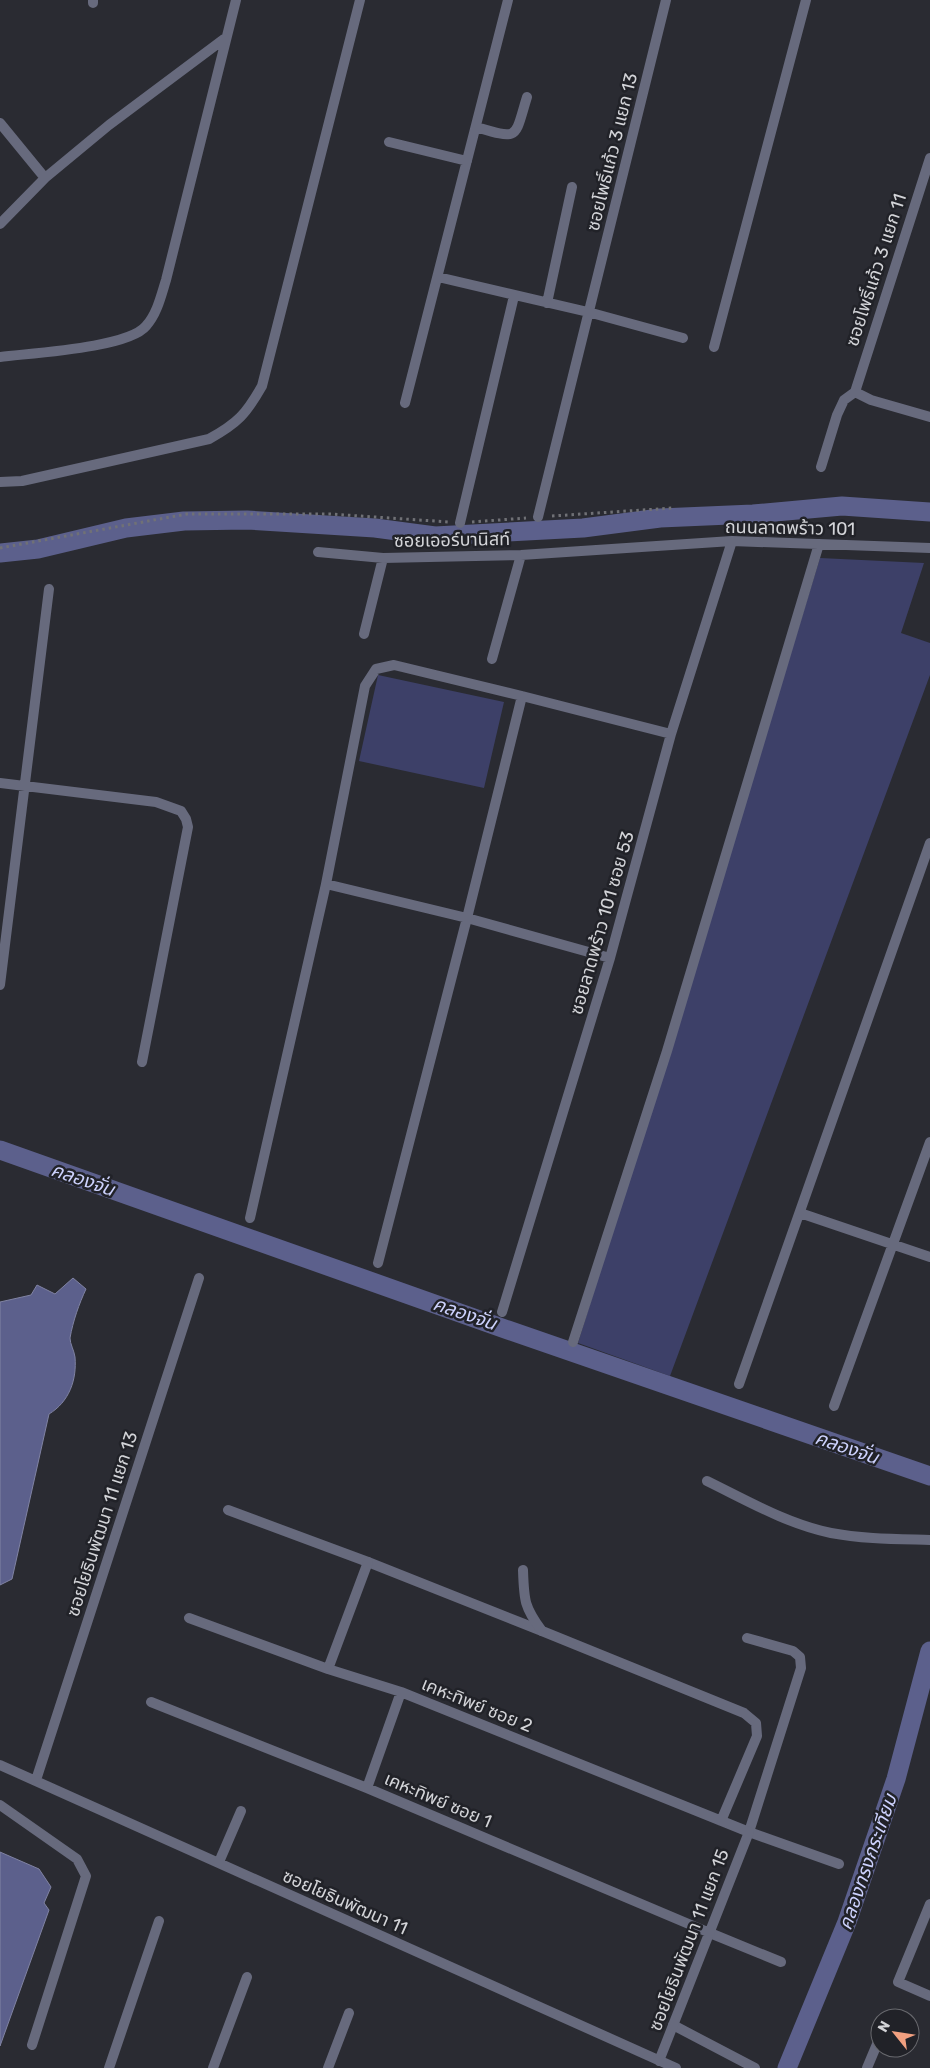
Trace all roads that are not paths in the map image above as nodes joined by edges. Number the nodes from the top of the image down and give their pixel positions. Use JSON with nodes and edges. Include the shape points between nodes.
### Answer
{"nodes":[{"id":1,"x":236,"y":0,"type":"edge"},
{"id":2,"x":360,"y":0,"type":"edge"},
{"id":3,"x":508,"y":0,"type":"edge"},
{"id":4,"x":666,"y":0,"type":"edge"},
{"id":5,"x":806,"y":0,"type":"edge"},
{"id":6,"x":224,"y":39,"type":"junction"},
{"id":7,"x":527,"y":97,"type":"dead end"},
{"id":8,"x":0,"y":123,"type":"edge"},
{"id":9,"x":476,"y":127,"type":"junction"},
{"id":10,"x":389,"y":142,"type":"dead end"},
{"id":11,"x":930,"y":158,"type":"edge"},
{"id":12,"x":468,"y":161,"type":"junction"},
{"id":13,"x":45,"y":178,"type":"junction"},
{"id":14,"x":572,"y":187,"type":"dead end"},
{"id":15,"x":0,"y":224,"type":"edge"},
{"id":16,"x":438,"y":277,"type":"junction"},
{"id":17,"x":514,"y":296,"type":"junction"},
{"id":18,"x":547,"y":303,"type":"junction"},
{"id":19,"x":588,"y":312,"type":"junction"},
{"id":20,"x":683,"y":338,"type":"dead end"},
{"id":21,"x":714,"y":347,"type":"dead end"},
{"id":22,"x":0,"y":357,"type":"edge"},
{"id":23,"x":855,"y":392,"type":"junction"},
{"id":24,"x":405,"y":402,"type":"dead end"},
{"id":25,"x":930,"y":417,"type":"edge"},
{"id":26,"x":821,"y":467,"type":"dead end"},
{"id":27,"x":0,"y":482,"type":"edge"},
{"id":28,"x":538,"y":517,"type":"road end"},
{"id":29,"x":460,"y":523,"type":"road end"},
{"id":30,"x":732,"y":542,"type":"junction"},
{"id":31,"x":819,"y":544,"type":"junction"},
{"id":32,"x":650,"y":546,"type":"joint"},
{"id":33,"x":930,"y":548,"type":"edge"},
{"id":34,"x":318,"y":552,"type":"dead end"},
{"id":35,"x":521,"y":555,"type":"junction"},
{"id":36,"x":383,"y":558,"type":"junction"},
{"id":37,"x":49,"y":589,"type":"dead end"},
{"id":38,"x":364,"y":634,"type":"dead end"},
{"id":39,"x":492,"y":659,"type":"dead end"},
{"id":40,"x":522,"y":696,"type":"junction"},
{"id":41,"x":671,"y":734,"type":"junction"},
{"id":42,"x":0,"y":782,"type":"edge"},
{"id":43,"x":25,"y":785,"type":"junction"},
{"id":44,"x":930,"y":843,"type":"edge"},
{"id":45,"x":926,"y":870,"type":"edge"},
{"id":46,"x":326,"y":884,"type":"junction"},
{"id":47,"x":468,"y":918,"type":"junction"},
{"id":48,"x":610,"y":958,"type":"junction"},
{"id":49,"x":0,"y":985,"type":"edge"},
{"id":50,"x":142,"y":1062,"type":"dead end"},
{"id":51,"x":930,"y":1142,"type":"edge"},
{"id":52,"x":800,"y":1213,"type":"junction"},
{"id":53,"x":250,"y":1218,"type":"dead end"},
{"id":54,"x":893,"y":1244,"type":"junction"},
{"id":55,"x":930,"y":1257,"type":"edge"},
{"id":56,"x":378,"y":1263,"type":"dead end"},
{"id":57,"x":199,"y":1278,"type":"dead end"},
{"id":58,"x":502,"y":1312,"type":"dead end"},
{"id":59,"x":573,"y":1342,"type":"dead end"},
{"id":60,"x":739,"y":1384,"type":"dead end"},
{"id":61,"x":834,"y":1406,"type":"dead end"},
{"id":62,"x":707,"y":1481,"type":"dead end"},
{"id":63,"x":228,"y":1510,"type":"dead end"},
{"id":64,"x":930,"y":1540,"type":"edge"},
{"id":65,"x":368,"y":1562,"type":"junction"},
{"id":66,"x":523,"y":1570,"type":"dead end"},
{"id":67,"x":189,"y":1618,"type":"dead end"},
{"id":68,"x":542,"y":1632,"type":"junction"},
{"id":69,"x":747,"y":1638,"type":"dead end"},
{"id":70,"x":328,"y":1669,"type":"junction"},
{"id":71,"x":401,"y":1692,"type":"junction"},
{"id":72,"x":152,"y":1702,"type":"dead end"},
{"id":73,"x":0,"y":1765,"type":"edge"},
{"id":74,"x":36,"y":1780,"type":"junction"},
{"id":75,"x":367,"y":1788,"type":"junction"},
{"id":76,"x":0,"y":1804,"type":"edge"},
{"id":77,"x":241,"y":1811,"type":"dead end"},
{"id":78,"x":721,"y":1821,"type":"junction"},
{"id":79,"x":749,"y":1832,"type":"junction"},
{"id":80,"x":218,"y":1862,"type":"junction"},
{"id":81,"x":839,"y":1864,"type":"dead end"},
{"id":82,"x":930,"y":1904,"type":"edge"},
{"id":83,"x":159,"y":1921,"type":"dead end"},
{"id":84,"x":710,"y":1933,"type":"junction"},
{"id":85,"x":781,"y":1962,"type":"dead end"},
{"id":86,"x":247,"y":1977,"type":"dead end"},
{"id":87,"x":930,"y":1996,"type":"edge"},
{"id":88,"x":349,"y":2013,"type":"dead end"},
{"id":89,"x":674,"y":2025,"type":"junction"},
{"id":90,"x":32,"y":2045,"type":"dead end"},
{"id":91,"x":659,"y":2061,"type":"junction"},
{"id":92,"x":109,"y":2068,"type":"edge"},
{"id":93,"x":213,"y":2068,"type":"edge"},
{"id":94,"x":328,"y":2068,"type":"edge"},
{"id":95,"x":676,"y":2068,"type":"edge"},
{"id":96,"x":755,"y":2068,"type":"edge"}],
"edges":[{"from":1,"to":6,"type":"street"},
{"from":2,"to":27,"type":"street","via":[[262,386],[248,410],[230,427],[209,439],[22,481]]},
{"from":3,"to":9,"type":"street"},
{"from":4,"to":19,"type":"street","name":"ซอยโพธิ์แก้ว 3 แยก 13"},
{"from":5,"to":21,"type":"street"},
{"from":6,"to":13,"type":"street","via":[[109,125]]},
{"from":6,"to":22,"type":"street","via":[[166,280],[158,306],[146,327],[133,336],[111,343]]},
{"from":7,"to":9,"type":"street","via":[[517,131],[512,135],[504,136]]},
{"from":8,"to":13,"type":"street"},
{"from":9,"to":12,"type":"street"},
{"from":10,"to":12,"type":"street"},
{"from":11,"to":23,"type":"street","name":"ซอยโพธิ์แก้ว 3 แยก 11"},
{"from":12,"to":16,"type":"street"},
{"from":13,"to":15,"type":"street"},
{"from":14,"to":18,"type":"street"},
{"from":16,"to":17,"type":"street"},
{"from":16,"to":24,"type":"street"},
{"from":17,"to":18,"type":"street"},
{"from":17,"to":29,"type":"street"},
{"from":18,"to":19,"type":"street"},
{"from":19,"to":20,"type":"street"},
{"from":19,"to":28,"type":"street","name":"ซอยโพธิ์แก้ว 3 แยก 13"},
{"from":23,"to":25,"type":"street","via":[[871,400]]},
{"from":23,"to":26,"type":"street","via":[[844,400],[837,415]]},
{"from":30,"to":31,"type":"street","name":"ถนนลาดพร้าว 101"},
{"from":30,"to":32,"type":"street","name":"ถนนลาดพร้าว 101"},
{"from":30,"to":41,"type":"street","name":"ซอยลาดพร้าว 101 ซอย 53"},
{"from":31,"to":33,"type":"street","name":"ถนนลาดพร้าว 101"},
{"from":31,"to":59,"type":"street","via":[[667,1050]]},
{"from":32,"to":35,"type":"street","name":"ซอยเออร์บานิสท์"},
{"from":34,"to":36,"type":"street","name":"ซอยเออร์บานิสท์"},
{"from":35,"to":36,"type":"street","name":"ซอยเออร์บานิสท์"},
{"from":35,"to":39,"type":"street","name":"ซอยเออร์บานิสท์"},
{"from":36,"to":38,"type":"street","name":"ซอยเออร์บานิสท์"},
{"from":37,"to":43,"type":"street"},
{"from":40,"to":41,"type":"street"},
{"from":40,"to":46,"type":"street","via":[[394,665],[376,669],[365,686]]},
{"from":40,"to":47,"type":"street"},
{"from":41,"to":48,"type":"street","name":"ซอยลาดพร้าว 101 ซอย 53"},
{"from":42,"to":43,"type":"street"},
{"from":43,"to":49,"type":"street"},
{"from":43,"to":50,"type":"street","via":[[156,802],[181,812],[186,819],[188,827]]},
{"from":44,"to":45,"type":"street"},
{"from":45,"to":52,"type":"street"},
{"from":46,"to":47,"type":"street"},
{"from":46,"to":53,"type":"street"},
{"from":47,"to":48,"type":"street"},
{"from":47,"to":56,"type":"street"},
{"from":48,"to":58,"type":"street","name":"ซอยลาดพร้าว 101 ซอย 53"},
{"from":51,"to":54,"type":"street"},
{"from":52,"to":54,"type":"street"},
{"from":52,"to":60,"type":"street"},
{"from":54,"to":55,"type":"street"},
{"from":54,"to":61,"type":"street"},
{"from":57,"to":74,"type":"street","name":"ซอยโยธินพัฒนา 11 แยก 13"},
{"from":62,"to":64,"type":"street","via":[[796,1522],[830,1532]]},
{"from":63,"to":65,"type":"street"},
{"from":65,"to":68,"type":"street"},
{"from":65,"to":70,"type":"street"},
{"from":66,"to":68,"type":"street","via":[[524,1602]]},
{"from":67,"to":70,"type":"street","name":"เคหะทิพย์ ซอย 2"},
{"from":68,"to":78,"type":"street","via":[[744,1713],[756,1723],[757,1736]]},
{"from":69,"to":79,"type":"street","name":"ซอยโยธินพัฒนา 11 แยก 15","via":[[793,1650],[800,1657],[801,1668]]},
{"from":70,"to":71,"type":"street","name":"เคหะทิพย์ ซอย 2"},
{"from":71,"to":75,"type":"street"},
{"from":71,"to":78,"type":"street","name":"เคหะทิพย์ ซอย 2"},
{"from":72,"to":75,"type":"street","name":"เคหะทิพย์ ซอย 1"},
{"from":73,"to":74,"type":"street","name":"ซอยโยธินพัฒนา 11"},
{"from":74,"to":80,"type":"street","name":"ซอยโยธินพัฒนา 11"},
{"from":75,"to":84,"type":"street","name":"เคหะทิพย์ ซอย 1"},
{"from":76,"to":90,"type":"street","via":[[77,1859],[86,1876]]},
{"from":77,"to":80,"type":"street"},
{"from":78,"to":79,"type":"street","name":"เคหะทิพย์ ซอย 2"},
{"from":79,"to":81,"type":"street","name":"เคหะทิพย์ ซอย 2"},
{"from":79,"to":84,"type":"street","name":"ซอยโยธินพัฒนา 11 แยก 15"},
{"from":80,"to":91,"type":"street","name":"ซอยโยธินพัฒนา 11"},
{"from":82,"to":87,"type":"street","via":[[898,1982]]},
{"from":83,"to":92,"type":"street"},
{"from":84,"to":85,"type":"street","name":"เคหะทิพย์ ซอย 1"},
{"from":84,"to":89,"type":"street","name":"ซอยโยธินพัฒนา 11 แยก 15"},
{"from":86,"to":93,"type":"street"},
{"from":88,"to":94,"type":"street"},
{"from":89,"to":91,"type":"street","name":"ซอยโยธินพัฒนา 11 แยก 15"},
{"from":89,"to":96,"type":"street"},
{"from":91,"to":95,"type":"street","name":"ซอยโยธินพัฒนา 11"}]}
